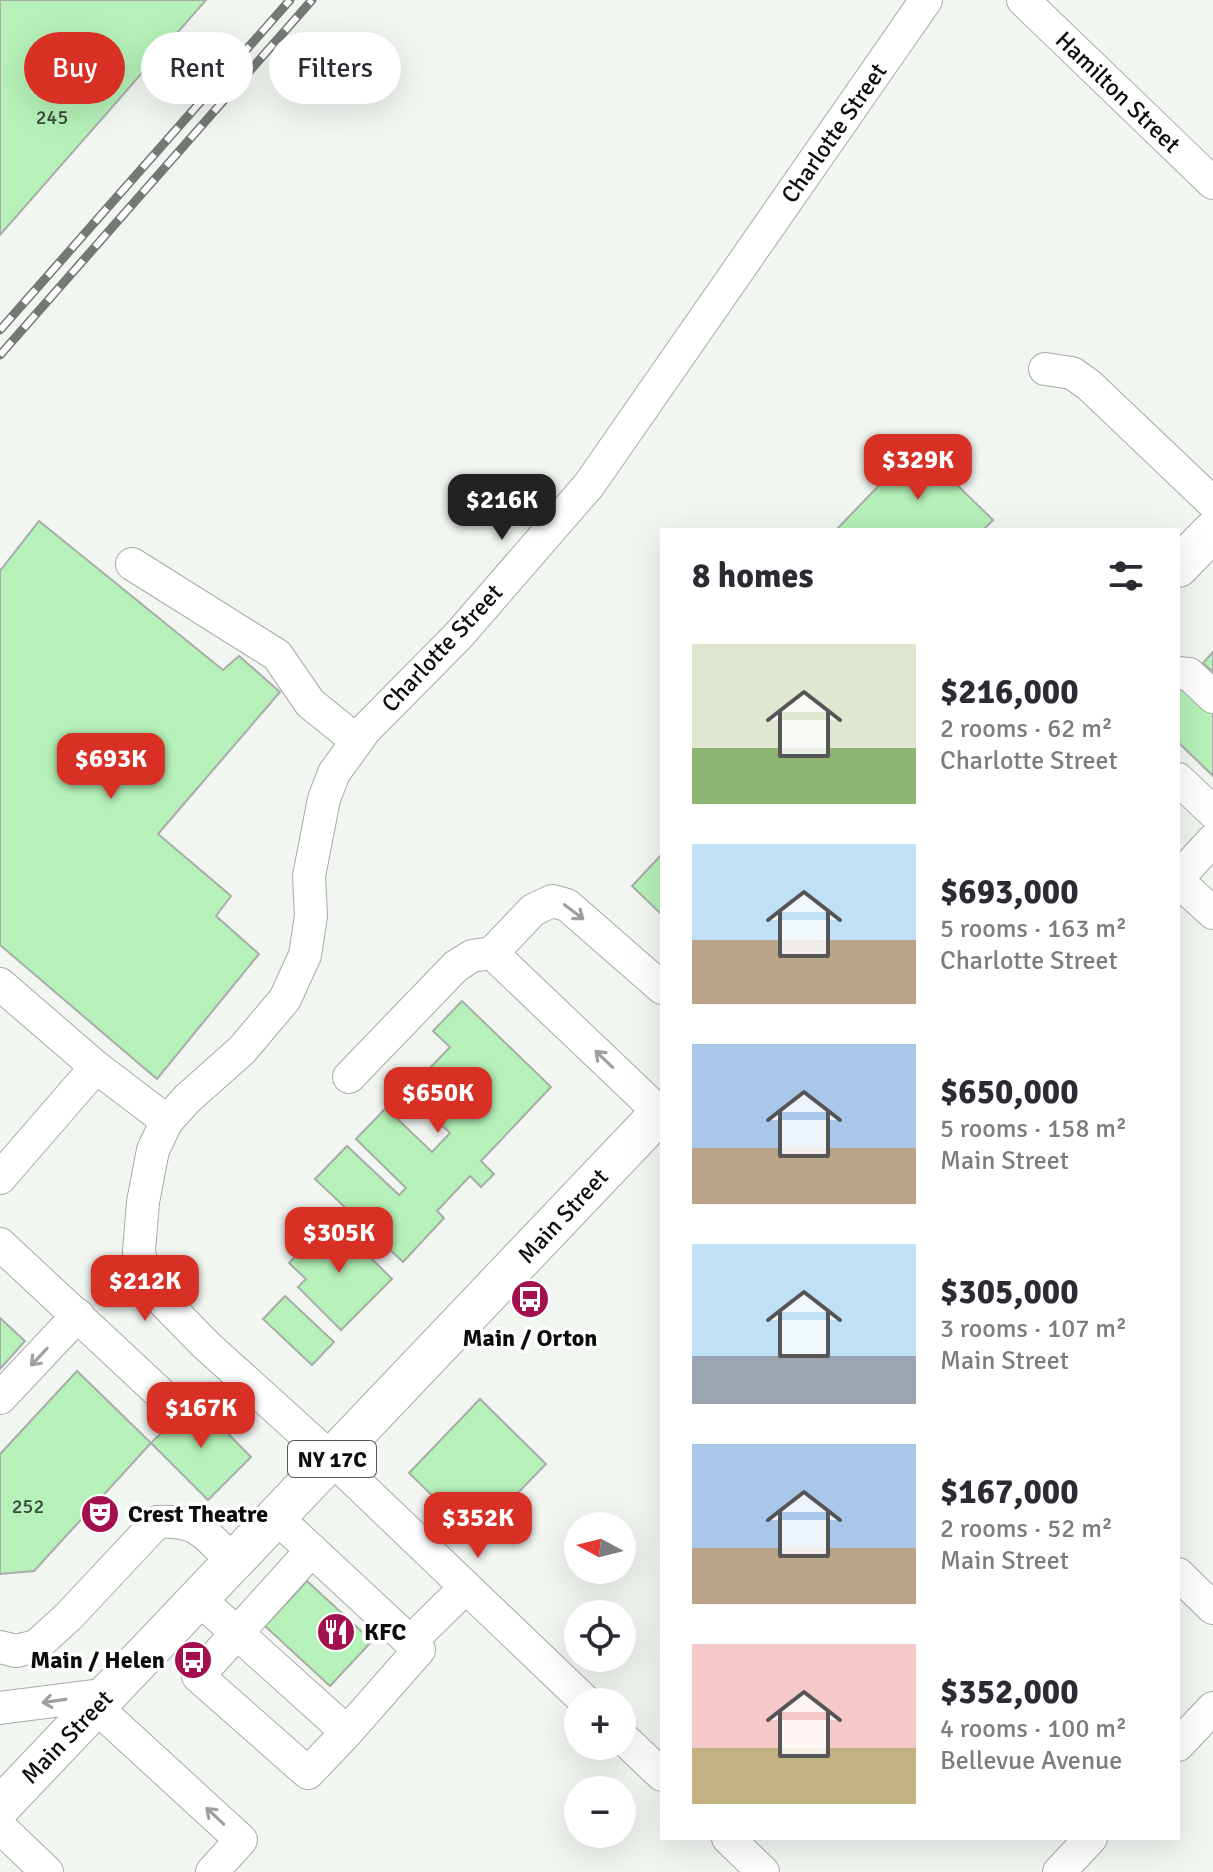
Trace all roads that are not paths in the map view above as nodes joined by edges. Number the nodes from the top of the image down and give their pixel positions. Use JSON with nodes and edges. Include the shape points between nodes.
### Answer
{"nodes":[{"id":1,"x":926,"y":0,"type":"edge"},
{"id":2,"x":1023,"y":0,"type":"edge"},
{"id":3,"x":1213,"y":183,"type":"edge"},
{"id":4,"x":1045,"y":369,"type":"dead end"},
{"id":5,"x":1213,"y":503,"type":"edge"},
{"id":6,"x":1213,"y":531,"type":"edge"},
{"id":7,"x":132,"y":564,"type":"dead end"},
{"id":8,"x":1180,"y":565,"type":"edge"},
{"id":9,"x":1180,"y":673,"type":"edge"},
{"id":10,"x":1213,"y":697,"type":"edge"},
{"id":11,"x":357,"y":741,"type":"junction"},
{"id":12,"x":1180,"y":781,"type":"edge"},
{"id":13,"x":1213,"y":812,"type":"edge"},
{"id":14,"x":1213,"y":840,"type":"edge"},
{"id":15,"x":1180,"y":877,"type":"edge"},
{"id":16,"x":1180,"y":881,"type":"edge"},
{"id":17,"x":1213,"y":913,"type":"edge"},
{"id":18,"x":492,"y":953,"type":"junction"},
{"id":19,"x":0,"y":984,"type":"edge"},
{"id":20,"x":660,"y":986,"type":"edge"},
{"id":21,"x":96,"y":1067,"type":"junction"},
{"id":22,"x":349,"y":1077,"type":"dead end"},
{"id":23,"x":660,"y":1111,"type":"edge"},
{"id":24,"x":660,"y":1113,"type":"edge"},
{"id":25,"x":167,"y":1121,"type":"junction"},
{"id":26,"x":0,"y":1178,"type":"edge"},
{"id":27,"x":0,"y":1244,"type":"edge"},
{"id":28,"x":78,"y":1315,"type":"junction"},
{"id":29,"x":164,"y":1397,"type":"dead end"},
{"id":30,"x":0,"y":1398,"type":"edge"},
{"id":31,"x":332,"y":1459,"type":"junction"},
{"id":32,"x":276,"y":1517,"type":"junction"},
{"id":33,"x":314,"y":1552,"type":"junction"},
{"id":34,"x":234,"y":1562,"type":"junction"},
{"id":35,"x":1180,"y":1576,"type":"edge"},
{"id":36,"x":466,"y":1587,"type":"junction"},
{"id":37,"x":198,"y":1598,"type":"junction"},
{"id":38,"x":1213,"y":1608,"type":"edge"},
{"id":39,"x":238,"y":1634,"type":"junction"},
{"id":40,"x":410,"y":1642,"type":"junction"},
{"id":41,"x":0,"y":1647,"type":"edge"},
{"id":42,"x":571,"y":1688,"type":"edge"},
{"id":43,"x":102,"y":1700,"type":"junction"},
{"id":44,"x":0,"y":1708,"type":"edge"},
{"id":45,"x":1213,"y":1708,"type":"edge"},
{"id":46,"x":342,"y":1727,"type":"junction"},
{"id":47,"x":1180,"y":1743,"type":"edge"},
{"id":48,"x":636,"y":1750,"type":"edge"},
{"id":49,"x":660,"y":1773,"type":"edge"},
{"id":50,"x":0,"y":1807,"type":"edge"},
{"id":51,"x":0,"y":1827,"type":"edge"},
{"id":52,"x":730,"y":1840,"type":"edge"},
{"id":53,"x":1089,"y":1840,"type":"edge"},
{"id":54,"x":47,"y":1872,"type":"edge"},
{"id":55,"x":212,"y":1872,"type":"edge"},
{"id":56,"x":763,"y":1872,"type":"edge"},
{"id":57,"x":1059,"y":1872,"type":"edge"}],
"edges":[{"from":1,"to":11,"type":"street","name":"Charlotte Street","via":[[589,485],[458,636]]},
{"from":2,"to":3,"type":"street","name":"Hamilton Street"},
{"from":4,"to":5,"type":"street","via":[[1072,373],[1089,385]]},
{"from":6,"to":8,"type":"main road"},
{"from":7,"to":11,"type":"street","via":[[277,655],[310,703]]},
{"from":9,"to":10,"type":"street","via":[[1189,674]]},
{"from":11,"to":25,"type":"street","name":"Charlotte Street","via":[[334,773],[324,799],[309,876],[311,916],[305,955],[285,999],[242,1050]]},
{"from":12,"to":13,"type":"street"},
{"from":14,"to":15,"type":"street"},
{"from":16,"to":17,"type":"street"},
{"from":18,"to":20,"type":"street","one_way":true,"via":[[533,910],[552,901],[567,905]]},
{"from":18,"to":22,"type":"street","via":[[456,966]]},
{"from":23,"to":18,"type":"street","one_way":true},
{"from":19,"to":21,"type":"street"},
{"from":21,"to":25,"type":"street"},
{"from":21,"to":26,"type":"street"},
{"from":24,"to":31,"type":"main road","name":"Main Street","number":"NY 17C"},
{"from":25,"to":31,"type":"street","via":[[153,1150],[143,1202],[139,1251],[144,1279],[206,1345]]},
{"from":27,"to":28,"type":"street"},
{"from":28,"to":29,"type":"street"},
{"from":28,"to":30,"type":"street","one_way":true},
{"from":31,"to":32,"type":"main road","name":"Main Street","number":"NY 17C"},
{"from":31,"to":36,"type":"street"},
{"from":32,"to":33,"type":"street"},
{"from":32,"to":34,"type":"main road","name":"Main Street","number":"NY 17C"},
{"from":33,"to":39,"type":"street"},
{"from":33,"to":40,"type":"street"},
{"from":33,"to":46,"type":"street","via":[[326,1583],[395,1648],[393,1666]]},
{"from":34,"to":37,"type":"main road","name":"Main Street","number":"NY 17C"},
{"from":34,"to":41,"type":"street","via":[[194,1525],[157,1522],[36,1646],[16,1651]]},
{"from":35,"to":38,"type":"street"},
{"from":36,"to":40,"type":"street"},
{"from":36,"to":42,"type":"street"},
{"from":37,"to":39,"type":"street"},
{"from":37,"to":43,"type":"main road","name":"Main Street","number":"NY 17C"},
{"from":39,"to":46,"type":"street"},
{"from":39,"to":46,"type":"street","via":[[198,1676],[308,1773]]},
{"from":40,"to":46,"type":"street","via":[[419,1650]]},
{"from":43,"to":44,"type":"street","one_way":true},
{"from":43,"to":50,"type":"main road","name":"Main Street","number":"NY 17C"},
{"from":55,"to":43,"type":"street","one_way":true,"via":[[241,1840]]},
{"from":45,"to":47,"type":"street"},
{"from":48,"to":49,"type":"street"},
{"from":51,"to":54,"type":"street"},
{"from":52,"to":56,"type":"street"},
{"from":53,"to":57,"type":"street"}]}
